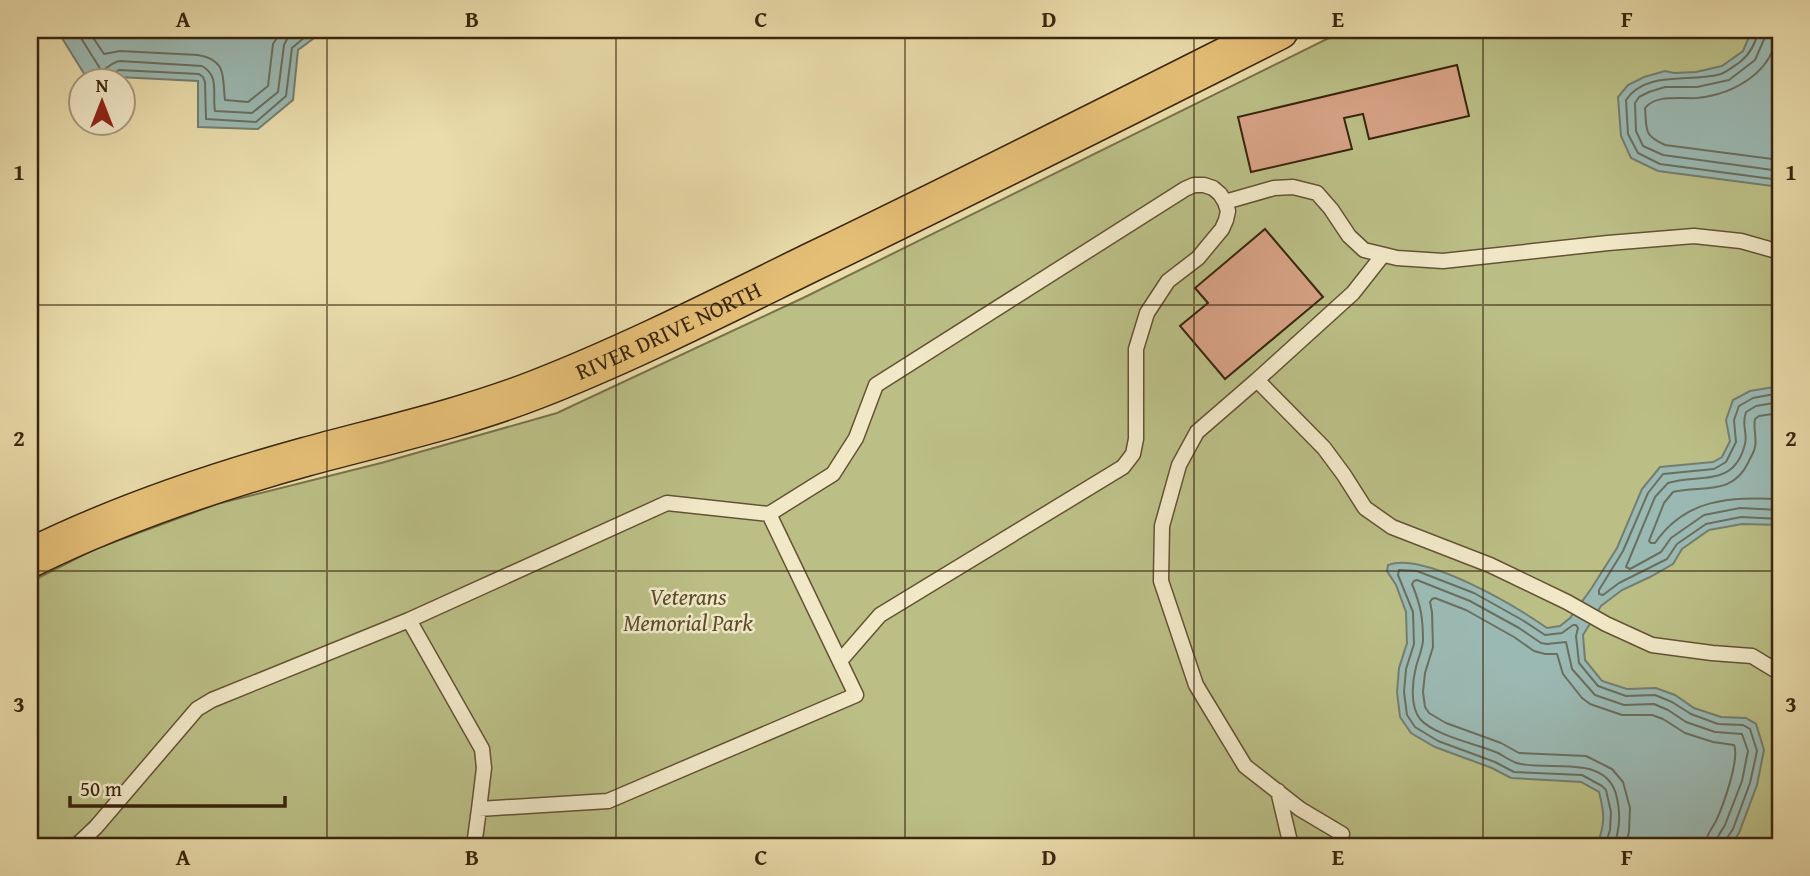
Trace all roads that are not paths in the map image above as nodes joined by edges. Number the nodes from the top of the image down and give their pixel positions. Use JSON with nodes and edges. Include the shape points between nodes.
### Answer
{"nodes":[{"id":1,"x":1279,"y":30,"type":"edge"},
{"id":2,"x":1225,"y":202,"type":"junction"},
{"id":3,"x":1780,"y":252,"type":"edge"},
{"id":4,"x":1383,"y":255,"type":"junction"},
{"id":5,"x":1257,"y":380,"type":"junction"},
{"id":6,"x":769,"y":514,"type":"junction"},
{"id":7,"x":30,"y":558,"type":"edge"},
{"id":8,"x":409,"y":620,"type":"junction"},
{"id":9,"x":840,"y":661,"type":"junction"},
{"id":10,"x":1780,"y":673,"type":"edge"},
{"id":11,"x":1278,"y":791,"type":"junction"},
{"id":12,"x":479,"y":809,"type":"junction"},
{"id":13,"x":1342,"y":834,"type":"dead end"},
{"id":14,"x":76,"y":846,"type":"edge"},
{"id":15,"x":474,"y":846,"type":"edge"},
{"id":16,"x":1291,"y":846,"type":"edge"}],
"edges":[{"from":1,"to":7,"type":"main road","name":"RIVER DRIVE NORTH","via":[[609,359],[448,419],[169,499]]},
{"from":2,"to":4,"type":"lane","via":[[1275,188],[1317,192],[1349,236],[1364,250]]},
{"from":2,"to":6,"type":"lane","via":[[1204,185],[1185,189],[876,385],[856,438],[833,474]]},
{"from":2,"to":9,"type":"lane","via":[[1222,229],[1198,258],[1168,281],[1147,313],[1136,349],[1136,439],[1133,454],[1123,467],[880,615]]},
{"from":3,"to":4,"type":"lane","via":[[1741,241],[1694,236],[1443,261]]},
{"from":4,"to":5,"type":"lane","via":[[1353,293]]},
{"from":5,"to":10,"type":"lane","via":[[1324,448],[1366,508],[1392,527],[1490,565],[1652,645],[1752,656]]},
{"from":5,"to":11,"type":"lane","via":[[1197,432],[1179,466],[1163,526],[1161,581],[1196,685],[1245,766]]},
{"from":6,"to":8,"type":"lane","via":[[667,503]]},
{"from":6,"to":9,"type":"lane"},
{"from":8,"to":12,"type":"lane","via":[[482,749]]},
{"from":8,"to":14,"type":"lane","via":[[197,709]]},
{"from":9,"to":12,"type":"lane","via":[[856,695],[608,801]]},
{"from":11,"to":13,"type":"lane"},
{"from":11,"to":16,"type":"lane"},
{"from":12,"to":15,"type":"lane"}]}
